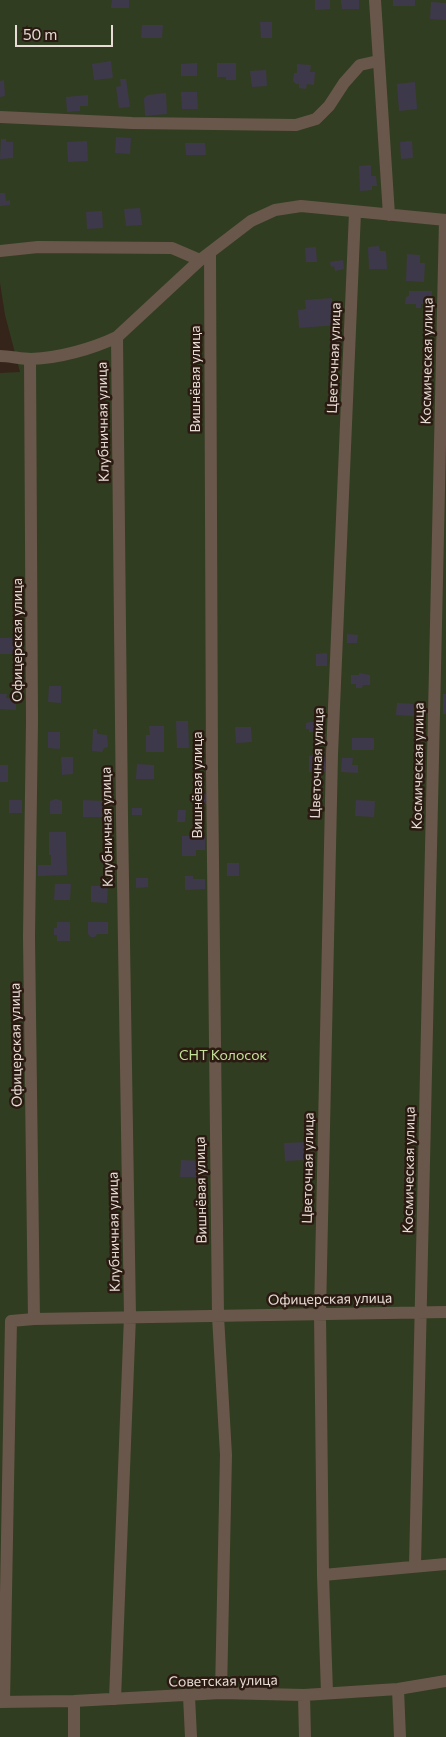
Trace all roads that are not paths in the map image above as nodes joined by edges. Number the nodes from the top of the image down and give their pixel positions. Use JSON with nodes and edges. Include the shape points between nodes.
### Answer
{"nodes":[{"id":1,"x":375,"y":0,"type":"edge"},
{"id":2,"x":378,"y":61,"type":"junction"},
{"id":3,"x":0,"y":117,"type":"edge"},
{"id":4,"x":355,"y":212,"type":"junction"},
{"id":5,"x":389,"y":215,"type":"junction"},
{"id":6,"x":445,"y":220,"type":"edge"},
{"id":7,"x":0,"y":251,"type":"edge"},
{"id":8,"x":205,"y":257,"type":"junction"},
{"id":9,"x":117,"y":337,"type":"junction"},
{"id":10,"x":0,"y":356,"type":"edge"},
{"id":11,"x":30,"y":359,"type":"junction"},
{"id":12,"x":421,"y":1312,"type":"junction"},
{"id":13,"x":446,"y":1312,"type":"edge"},
{"id":14,"x":320,"y":1314,"type":"junction"},
{"id":15,"x":130,"y":1316,"type":"junction"},
{"id":16,"x":218,"y":1316,"type":"junction"},
{"id":17,"x":34,"y":1319,"type":"junction"},
{"id":18,"x":6,"y":1322,"type":"edge"},
{"id":19,"x":446,"y":1564,"type":"edge"},
{"id":20,"x":415,"y":1566,"type":"junction"},
{"id":21,"x":323,"y":1575,"type":"junction"},
{"id":22,"x":446,"y":1681,"type":"edge"},
{"id":23,"x":398,"y":1690,"type":"junction"},
{"id":24,"x":220,"y":1693,"type":"junction"},
{"id":25,"x":327,"y":1693,"type":"junction"},
{"id":26,"x":304,"y":1695,"type":"junction"},
{"id":27,"x":189,"y":1696,"type":"junction"},
{"id":28,"x":116,"y":1699,"type":"junction"},
{"id":29,"x":74,"y":1701,"type":"junction"},
{"id":30,"x":2,"y":1702,"type":"edge"},
{"id":31,"x":74,"y":1737,"type":"edge"},
{"id":32,"x":191,"y":1737,"type":"edge"},
{"id":33,"x":305,"y":1737,"type":"edge"},
{"id":34,"x":400,"y":1737,"type":"edge"}],
"edges":[{"from":1,"to":2,"type":"street"},
{"from":2,"to":3,"type":"street","via":[[360,66],[316,119],[296,125]]},
{"from":2,"to":5,"type":"street"},
{"from":4,"to":5,"type":"street"},
{"from":4,"to":8,"type":"street","via":[[301,206],[275,210],[251,221]]},
{"from":4,"to":14,"type":"street","name":"Цветочная улица","via":[[332,754]]},
{"from":5,"to":6,"type":"street"},
{"from":6,"to":12,"type":"street","name":"Космическая улица"},
{"from":7,"to":8,"type":"street","via":[[38,247],[172,248]]},
{"from":8,"to":9,"type":"street"},
{"from":8,"to":16,"type":"street","name":"Вишнёвая улица"},
{"from":9,"to":11,"type":"street","via":[[78,350]]},
{"from":9,"to":15,"type":"street","name":"Клубничная улица"},
{"from":10,"to":11,"type":"street"},
{"from":11,"to":17,"type":"street","name":"Офицерская улица","via":[[32,722],[29,937]]},
{"from":12,"to":13,"type":"street","name":"Офицерская улица"},
{"from":12,"to":14,"type":"street","name":"Офицерская улица"},
{"from":12,"to":20,"type":"street","name":"Космическая улица"},
{"from":14,"to":16,"type":"street","name":"Офицерская улица"},
{"from":14,"to":21,"type":"street","name":"Цветочная улица"},
{"from":15,"to":16,"type":"street","name":"Офицерская улица"},
{"from":15,"to":17,"type":"street","name":"Офицерская улица"},
{"from":15,"to":28,"type":"street","name":"Клубничная улица"},
{"from":16,"to":24,"type":"street","name":"Вишнёвая улица","via":[[226,1455]]},
{"from":17,"to":18,"type":"street"},
{"from":18,"to":30,"type":"street"},
{"from":19,"to":20,"type":"street"},
{"from":20,"to":21,"type":"street"},
{"from":21,"to":25,"type":"street","name":"Цветочная улица"},
{"from":22,"to":23,"type":"street","name":"Советская улица"},
{"from":23,"to":25,"type":"street","name":"Советская улица"},
{"from":23,"to":34,"type":"street"},
{"from":24,"to":26,"type":"street","name":"Советская улица"},
{"from":24,"to":27,"type":"street","name":"Советская улица"},
{"from":25,"to":26,"type":"street","name":"Советская улица"},
{"from":26,"to":33,"type":"street"},
{"from":27,"to":28,"type":"street","name":"Советская улица"},
{"from":27,"to":32,"type":"street"},
{"from":28,"to":29,"type":"street","name":"Советская улица"},
{"from":29,"to":30,"type":"street","name":"Советская улица"},
{"from":29,"to":31,"type":"street"}]}
